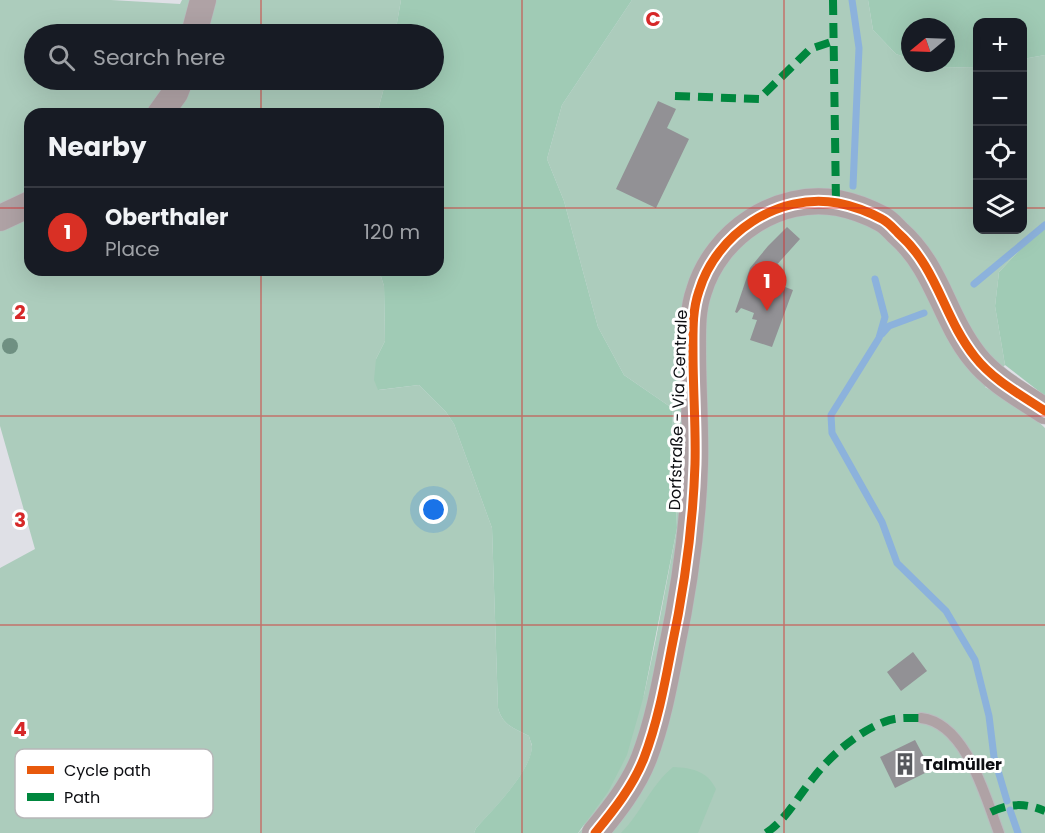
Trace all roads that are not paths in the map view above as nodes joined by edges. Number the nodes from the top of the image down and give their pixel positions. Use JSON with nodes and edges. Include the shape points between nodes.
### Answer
{"nodes":[{"id":1,"x":203,"y":0,"type":"edge"},
{"id":2,"x":197,"y":24,"type":"edge"},
{"id":3,"x":176,"y":90,"type":"edge"},
{"id":4,"x":164,"y":108,"type":"edge"},
{"id":5,"x":24,"y":207,"type":"edge"},
{"id":6,"x":0,"y":218,"type":"edge"},
{"id":7,"x":1045,"y":411,"type":"edge"},
{"id":8,"x":921,"y":718,"type":"dead end"},
{"id":9,"x":596,"y":833,"type":"edge"},
{"id":10,"x":999,"y":833,"type":"edge"}],
"edges":[{"from":1,"to":2,"type":"street"},
{"from":3,"to":4,"type":"street"},
{"from":5,"to":6,"type":"street"},
{"from":7,"to":9,"type":"street","name":"Dorfstraße - Via Centrale","via":[[1001,382],[975,358],[955,327],[933,276],[913,246],[885,220],[855,207],[814,201],[764,214],[741,230],[721,249],[698,291],[693,321],[695,464],[685,584],[659,710],[643,760],[620,803]]},
{"from":8,"to":10,"type":"lane","via":[[939,723],[960,743]]}]}
